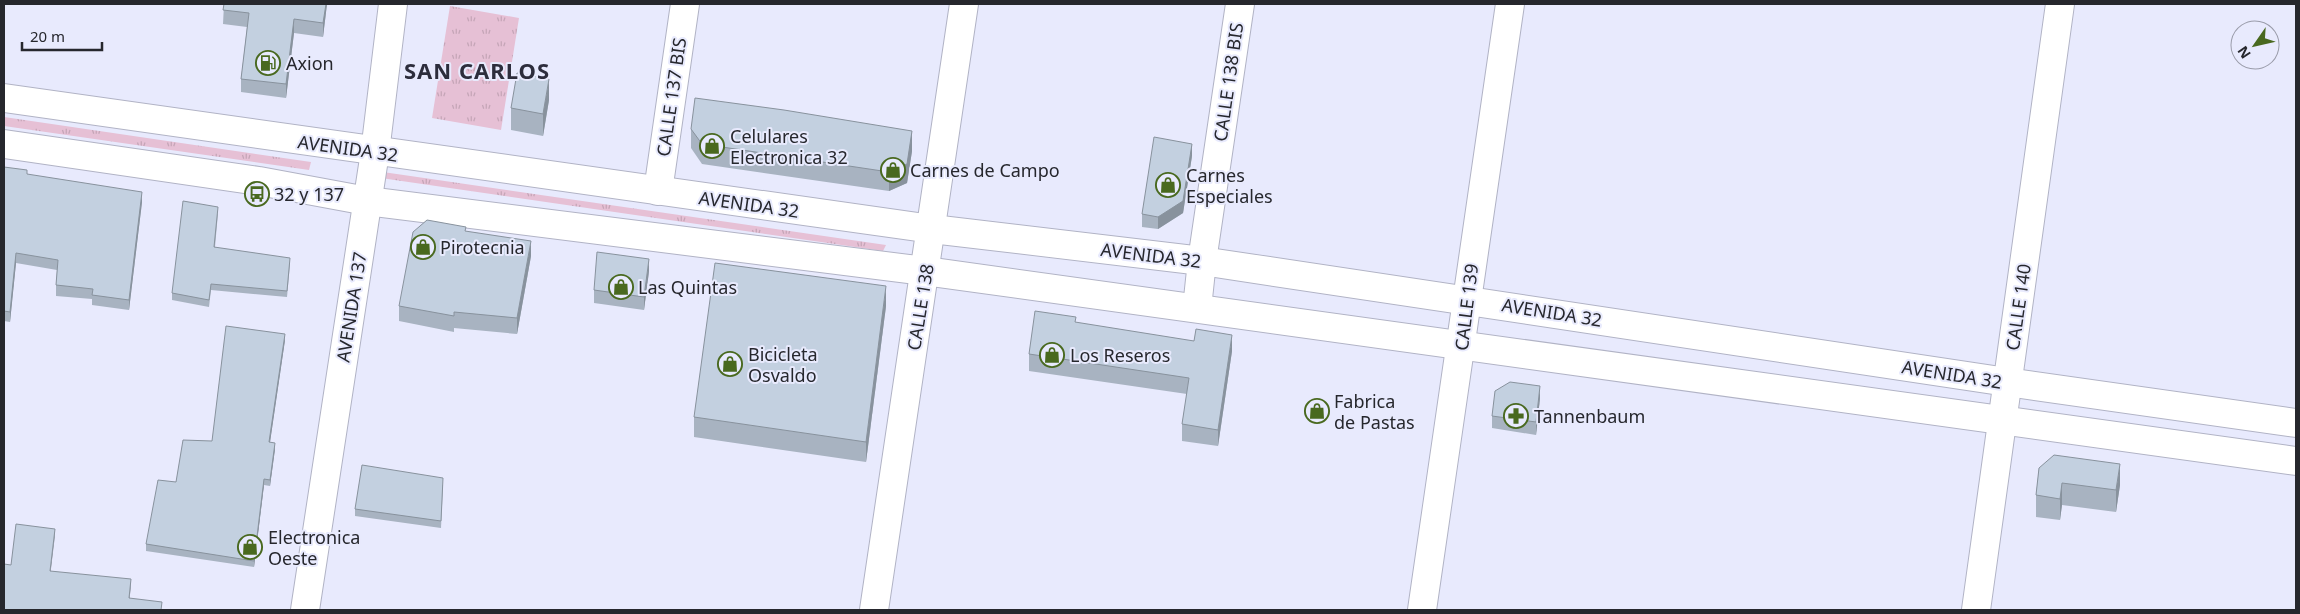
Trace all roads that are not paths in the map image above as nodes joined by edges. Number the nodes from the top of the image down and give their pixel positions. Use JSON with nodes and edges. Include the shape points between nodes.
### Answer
{"nodes":[{"id":1,"x":393,"y":4,"type":"edge"},
{"id":2,"x":685,"y":4,"type":"edge"},
{"id":3,"x":964,"y":4,"type":"edge"},
{"id":4,"x":1240,"y":4,"type":"edge"},
{"id":5,"x":1510,"y":4,"type":"edge"},
{"id":6,"x":2060,"y":4,"type":"edge"},
{"id":7,"x":4,"y":98,"type":"edge"},
{"id":8,"x":4,"y":144,"type":"edge"},
{"id":9,"x":375,"y":152,"type":"junction"},
{"id":10,"x":658,"y":191,"type":"junction"},
{"id":11,"x":367,"y":201,"type":"junction"},
{"id":12,"x":932,"y":229,"type":"junction"},
{"id":13,"x":1202,"y":261,"type":"junction"},
{"id":14,"x":925,"y":270,"type":"junction"},
{"id":15,"x":1467,"y":299,"type":"junction"},
{"id":16,"x":1196,"y":308,"type":"junction"},
{"id":17,"x":1462,"y":346,"type":"junction"},
{"id":18,"x":2007,"y":382,"type":"junction"},
{"id":19,"x":2002,"y":420,"type":"junction"},
{"id":20,"x":2296,"y":423,"type":"edge"},
{"id":21,"x":2296,"y":461,"type":"edge"},
{"id":22,"x":305,"y":610,"type":"edge"},
{"id":23,"x":874,"y":610,"type":"edge"},
{"id":24,"x":1422,"y":610,"type":"edge"},
{"id":25,"x":1976,"y":610,"type":"edge"}],
"edges":[{"from":1,"to":9,"type":"main road","name":"AVENIDA 137"},
{"from":2,"to":10,"type":"main road","name":"CALLE 137 BIS"},
{"from":3,"to":12,"type":"main road","name":"CALLE 138"},
{"from":4,"to":13,"type":"main road","name":"CALLE 138 BIS"},
{"from":5,"to":15,"type":"main road","name":"CALLE 139"},
{"from":6,"to":18,"type":"main road","name":"CALLE 140"},
{"from":7,"to":9,"type":"main road","name":"AVENIDA 32"},
{"from":8,"to":11,"type":"main road","via":[[258,180]]},
{"from":9,"to":10,"type":"main road","name":"AVENIDA 32"},
{"from":9,"to":11,"type":"main road","name":"AVENIDA 137"},
{"from":10,"to":12,"type":"main road","name":"AVENIDA 32"},
{"from":11,"to":14,"type":"main road"},
{"from":11,"to":22,"type":"main road","name":"AVENIDA 137"},
{"from":12,"to":13,"type":"main road","name":"AVENIDA 32"},
{"from":12,"to":14,"type":"main road","name":"CALLE 138"},
{"from":13,"to":15,"type":"main road","name":"AVENIDA 32"},
{"from":13,"to":16,"type":"main road","name":"CALLE 138 BIS"},
{"from":14,"to":16,"type":"main road"},
{"from":14,"to":23,"type":"main road","name":"CALLE 138"},
{"from":15,"to":17,"type":"main road","name":"CALLE 139"},
{"from":15,"to":18,"type":"main road","name":"AVENIDA 32"},
{"from":16,"to":17,"type":"main road"},
{"from":17,"to":19,"type":"main road"},
{"from":17,"to":24,"type":"main road","name":"CALLE 139"},
{"from":18,"to":19,"type":"main road","name":"CALLE 140"},
{"from":18,"to":20,"type":"main road","name":"AVENIDA 32"},
{"from":19,"to":21,"type":"main road"},
{"from":19,"to":25,"type":"main road","name":"CALLE 140"}]}
